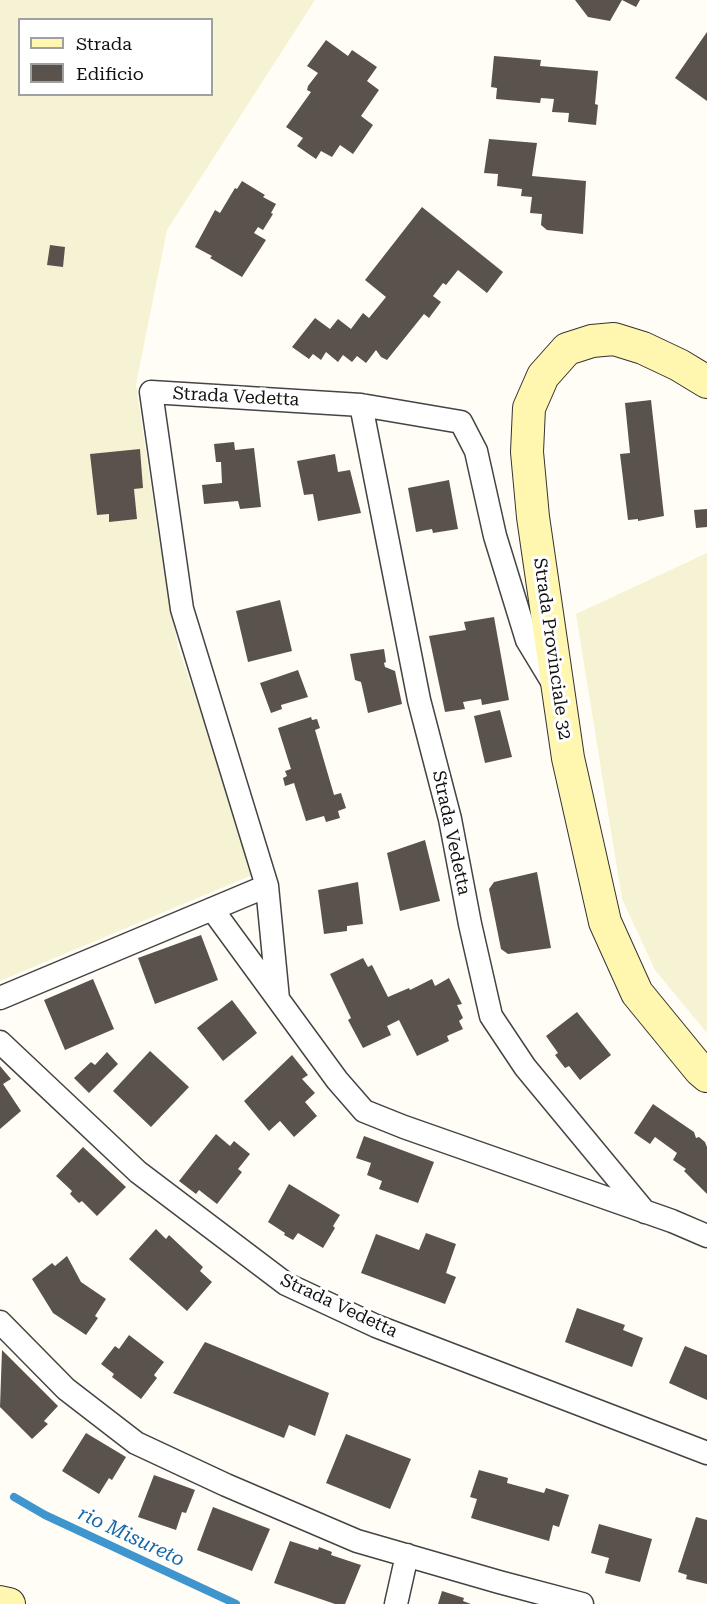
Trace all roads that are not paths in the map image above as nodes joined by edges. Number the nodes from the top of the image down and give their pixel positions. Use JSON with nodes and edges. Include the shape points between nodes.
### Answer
{"nodes":[{"id":1,"x":707,"y":382,"type":"edge"},
{"id":2,"x":361,"y":405,"type":"junction"},
{"id":3,"x":560,"y":694,"type":"junction"},
{"id":4,"x":267,"y":885,"type":"junction"},
{"id":5,"x":212,"y":909,"type":"junction"},
{"id":6,"x":0,"y":998,"type":"edge"},
{"id":7,"x":278,"y":999,"type":"junction"},
{"id":8,"x":0,"y":1042,"type":"edge"},
{"id":9,"x":707,"y":1076,"type":"edge"},
{"id":10,"x":645,"y":1212,"type":"junction"},
{"id":11,"x":707,"y":1236,"type":"edge"},
{"id":12,"x":0,"y":1322,"type":"edge"},
{"id":13,"x":707,"y":1453,"type":"edge"},
{"id":14,"x":407,"y":1555,"type":"junction"},
{"id":15,"x":0,"y":1602,"type":"edge"},
{"id":16,"x":9,"y":1604,"type":"edge"},
{"id":17,"x":396,"y":1604,"type":"edge"},
{"id":18,"x":582,"y":1604,"type":"edge"}],
"edges":[{"from":1,"to":3,"type":"main road","name":"Strada Provinciale 32","via":[[643,348],[614,339],[567,349],[543,376],[529,408],[527,452]]},
{"from":2,"to":3,"type":"street","name":"Strada Vedetta","via":[[462,422],[476,451],[495,536],[527,640]]},
{"from":2,"to":4,"type":"street","name":"Strada Vedetta","via":[[151,392],[182,609]]},
{"from":2,"to":10,"type":"street","name":"Strada Vedetta","via":[[419,700],[450,819],[491,1016],[525,1066]]},
{"from":3,"to":9,"type":"main road","name":"Strada Provinciale 32","via":[[568,758],[605,922],[637,993]]},
{"from":4,"to":5,"type":"street"},
{"from":4,"to":7,"type":"street","name":"Strada Vedetta"},
{"from":5,"to":6,"type":"street"},
{"from":5,"to":7,"type":"street","name":"Strada Vedetta"},
{"from":7,"to":10,"type":"street","name":"Strada Vedetta","via":[[364,1111]]},
{"from":8,"to":13,"type":"street","name":"Strada Vedetta","via":[[138,1172],[286,1284],[376,1326]]},
{"from":10,"to":11,"type":"street","name":"Strada Vedetta"},
{"from":12,"to":14,"type":"street","via":[[66,1389],[136,1443],[357,1541]]},
{"from":14,"to":17,"type":"street"},
{"from":14,"to":18,"type":"street"},
{"from":15,"to":16,"type":"main road"}]}
